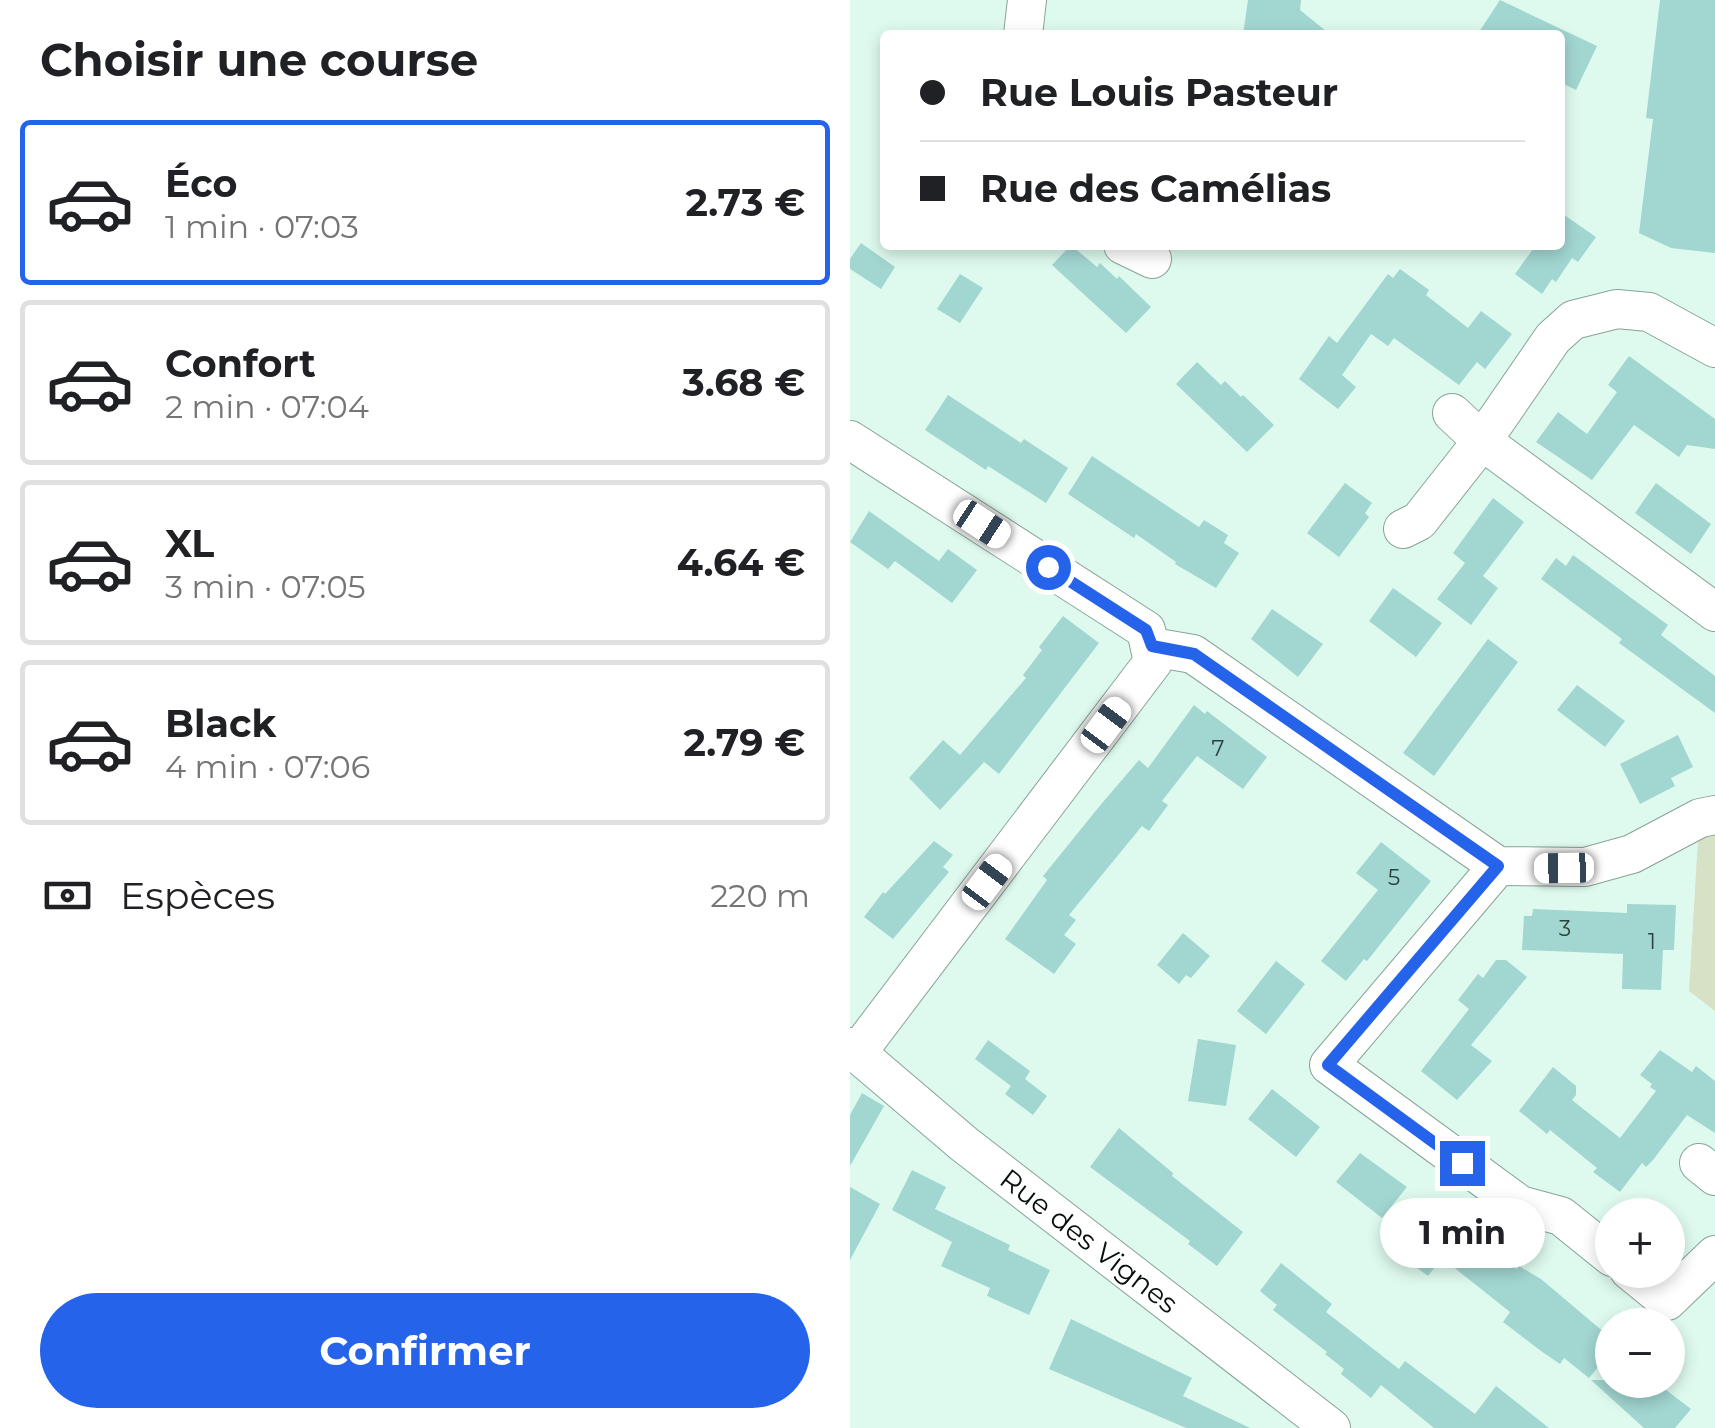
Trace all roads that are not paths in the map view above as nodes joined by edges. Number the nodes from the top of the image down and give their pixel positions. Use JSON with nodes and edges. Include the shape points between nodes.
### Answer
{"nodes":[{"id":1,"x":1026,"y":0,"type":"edge"},
{"id":2,"x":1024,"y":30,"type":"edge"},
{"id":3,"x":1715,"y":348,"type":"edge"},
{"id":4,"x":1452,"y":413,"type":"dead end"},
{"id":5,"x":850,"y":440,"type":"edge"},
{"id":6,"x":1482,"y":441,"type":"junction"},
{"id":7,"x":1403,"y":529,"type":"dead end"},
{"id":8,"x":1715,"y":612,"type":"edge"},
{"id":9,"x":1152,"y":646,"type":"junction"},
{"id":10,"x":1715,"y":815,"type":"edge"},
{"id":11,"x":1498,"y":866,"type":"junction"},
{"id":12,"x":854,"y":1050,"type":"edge"},
{"id":13,"x":1595,"y":1244,"type":"edge"},
{"id":14,"x":1715,"y":1255,"type":"edge"},
{"id":15,"x":1685,"y":1284,"type":"edge"},
{"id":16,"x":1651,"y":1288,"type":"edge"},
{"id":17,"x":1681,"y":1288,"type":"edge"},
{"id":18,"x":1332,"y":1428,"type":"edge"}],
"edges":[{"from":1,"to":2,"type":"street"},
{"from":3,"to":6,"type":"street","via":[[1649,312],[1617,309],[1574,320],[1553,338]]},
{"from":4,"to":6,"type":"street"},
{"from":5,"to":9,"type":"street","via":[[1146,630]]},
{"from":6,"to":7,"type":"street","via":[[1419,521]]},
{"from":6,"to":8,"type":"street"},
{"from":9,"to":11,"type":"street","via":[[1194,654]]},
{"from":9,"to":12,"type":"street","via":[[1154,662]]},
{"from":10,"to":11,"type":"street","via":[[1632,854],[1585,867]]},
{"from":11,"to":13,"type":"street","via":[[1328,1065],[1520,1206],[1560,1216]]},
{"from":12,"to":18,"type":"street","name":"Rue des Vignes","via":[[964,1144]]},
{"from":14,"to":15,"type":"street"},
{"from":16,"to":17,"type":"street","via":[[1667,1301]]}]}
